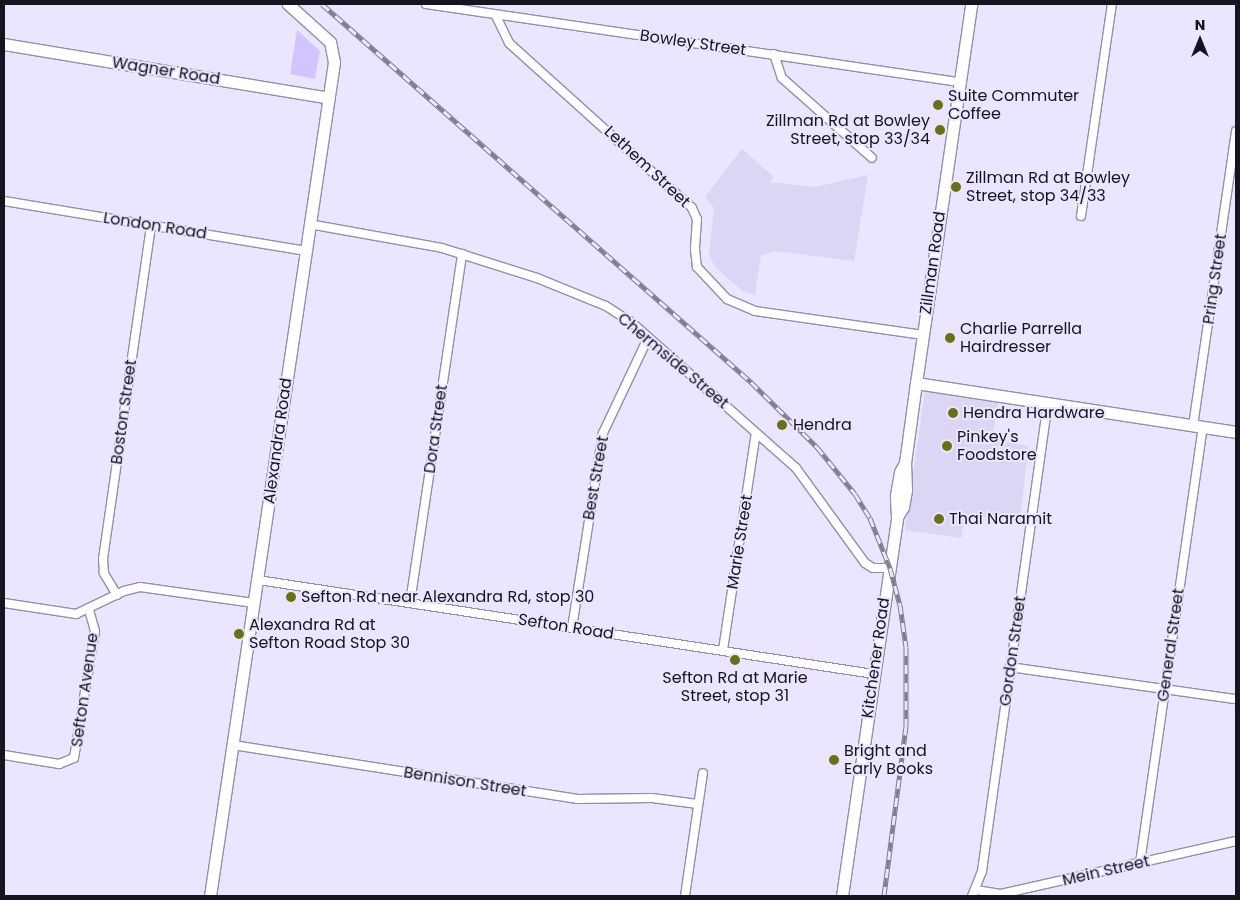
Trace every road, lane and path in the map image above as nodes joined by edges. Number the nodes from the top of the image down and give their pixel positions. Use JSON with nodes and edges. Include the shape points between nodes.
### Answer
{"nodes":[{"id":1,"x":288,"y":4,"type":"edge"},
{"id":2,"x":426,"y":4,"type":"edge"},
{"id":3,"x":971,"y":4,"type":"edge"},
{"id":4,"x":1112,"y":4,"type":"edge"},
{"id":5,"x":496,"y":16,"type":"junction"},
{"id":6,"x":4,"y":44,"type":"edge"},
{"id":7,"x":774,"y":54,"type":"junction"},
{"id":8,"x":959,"y":82,"type":"junction"},
{"id":9,"x":329,"y":98,"type":"junction"},
{"id":10,"x":1236,"y":131,"type":"edge"},
{"id":11,"x":872,"y":158,"type":"dead end"},
{"id":12,"x":1234,"y":161,"type":"edge"},
{"id":13,"x":4,"y":201,"type":"edge"},
{"id":14,"x":1081,"y":216,"type":"dead end"},
{"id":15,"x":310,"y":224,"type":"junction"},
{"id":16,"x":151,"y":226,"type":"junction"},
{"id":17,"x":305,"y":251,"type":"junction"},
{"id":18,"x":462,"y":254,"type":"junction"},
{"id":19,"x":922,"y":335,"type":"junction"},
{"id":20,"x":648,"y":338,"type":"junction"},
{"id":21,"x":916,"y":383,"type":"junction"},
{"id":22,"x":1048,"y":403,"type":"junction"},
{"id":23,"x":1198,"y":426,"type":"junction"},
{"id":24,"x":1236,"y":432,"type":"edge"},
{"id":25,"x":756,"y":433,"type":"junction"},
{"id":26,"x":890,"y":568,"type":"junction"},
{"id":27,"x":258,"y":580,"type":"junction"},
{"id":28,"x":116,"y":595,"type":"junction"},
{"id":29,"x":4,"y":603,"type":"edge"},
{"id":30,"x":254,"y":603,"type":"junction"},
{"id":31,"x":410,"y":603,"type":"junction"},
{"id":32,"x":89,"y":610,"type":"junction"},
{"id":33,"x":572,"y":628,"type":"junction"},
{"id":34,"x":723,"y":650,"type":"junction"},
{"id":35,"x":1010,"y":667,"type":"junction"},
{"id":36,"x":874,"y":674,"type":"junction"},
{"id":37,"x":1164,"y":689,"type":"junction"},
{"id":38,"x":1236,"y":700,"type":"edge"},
{"id":39,"x":233,"y":745,"type":"junction"},
{"id":40,"x":4,"y":756,"type":"edge"},
{"id":41,"x":703,"y":773,"type":"dead end"},
{"id":42,"x":698,"y":804,"type":"junction"},
{"id":43,"x":1236,"y":841,"type":"edge"},
{"id":44,"x":1140,"y":863,"type":"junction"},
{"id":45,"x":974,"y":893,"type":"edge"},
{"id":46,"x":210,"y":896,"type":"edge"},
{"id":47,"x":685,"y":896,"type":"edge"},
{"id":48,"x":842,"y":896,"type":"edge"}],
"edges":[{"from":1,"to":9,"type":"street","name":"Alexandra Road","via":[[333,46]]},
{"from":2,"to":5,"type":"street","name":"Bowley Street"},
{"from":3,"to":8,"type":"street","name":"Zillman Road"},
{"from":4,"to":14,"type":"street"},
{"from":5,"to":7,"type":"street","name":"Bowley Street"},
{"from":5,"to":19,"type":"street","name":"Lethem Street","via":[[510,43],[692,208],[698,219],[697,267],[727,299],[755,311]]},
{"from":6,"to":9,"type":"street","name":"Wagner Road"},
{"from":7,"to":8,"type":"street","name":"Bowley Street"},
{"from":7,"to":11,"type":"street","via":[[782,78]]},
{"from":8,"to":19,"type":"street","name":"Zillman Road"},
{"from":9,"to":15,"type":"street","name":"Alexandra Road"},
{"from":10,"to":12,"type":"street","name":"Pring Street"},
{"from":12,"to":23,"type":"street","name":"Pring Street"},
{"from":13,"to":16,"type":"street","name":"London Road"},
{"from":15,"to":17,"type":"street","name":"Alexandra Road"},
{"from":15,"to":18,"type":"street","name":"Chermside Street","via":[[420,243]]},
{"from":16,"to":17,"type":"street","name":"London Road"},
{"from":16,"to":28,"type":"street","name":"Boston Street","via":[[103,560],[104,573]]},
{"from":17,"to":27,"type":"street","name":"Alexandra Road"},
{"from":18,"to":20,"type":"street","name":"Chermside Street","via":[[606,306]]},
{"from":18,"to":31,"type":"street","name":"Dora Street"},
{"from":19,"to":21,"type":"street","name":"Zillman Road"},
{"from":20,"to":25,"type":"street","name":"Chermside Street"},
{"from":20,"to":33,"type":"street","name":"Best Street","via":[[603,433]]},
{"from":21,"to":22,"type":"street"},
{"from":21,"to":26,"type":"street","name":"Zillman Road","via":[[905,463],[906,490],[903,507],[897,517]]},
{"from":22,"to":23,"type":"street"},
{"from":22,"to":35,"type":"street","name":"Gordon Street"},
{"from":23,"to":24,"type":"street"},
{"from":23,"to":37,"type":"street","name":"General Street"},
{"from":25,"to":26,"type":"street","name":"Chermside Street","via":[[806,478],[865,563],[873,568]]},
{"from":25,"to":34,"type":"street","name":"Marie Street"},
{"from":26,"to":36,"type":"street","name":"Kitchener Road"},
{"from":27,"to":30,"type":"street","name":"Alexandra Road"},
{"from":27,"to":31,"type":"street","name":"Sefton Road"},
{"from":28,"to":30,"type":"street","via":[[140,587]]},
{"from":28,"to":32,"type":"street"},
{"from":29,"to":32,"type":"street","via":[[65,613]]},
{"from":30,"to":39,"type":"street","name":"Alexandra Road"},
{"from":31,"to":33,"type":"street","name":"Sefton Road"},
{"from":32,"to":40,"type":"street","name":"Sefton Avenue","via":[[95,631],[74,758],[59,764]]},
{"from":33,"to":34,"type":"street","name":"Sefton Road"},
{"from":34,"to":36,"type":"street","name":"Sefton Road"},
{"from":35,"to":37,"type":"street"},
{"from":35,"to":45,"type":"street","name":"Gordon Street","via":[[982,871]]},
{"from":36,"to":48,"type":"street","name":"Kitchener Road"},
{"from":37,"to":38,"type":"street"},
{"from":37,"to":44,"type":"street","name":"General Street"},
{"from":39,"to":42,"type":"street","name":"Bennison Street","via":[[578,799],[652,798]]},
{"from":39,"to":46,"type":"street","name":"Alexandra Road"},
{"from":41,"to":42,"type":"street"},
{"from":42,"to":47,"type":"street"},
{"from":43,"to":44,"type":"street","name":"Mein Street"},
{"from":44,"to":45,"type":"street","name":"Mein Street","via":[[1001,894]]}]}
